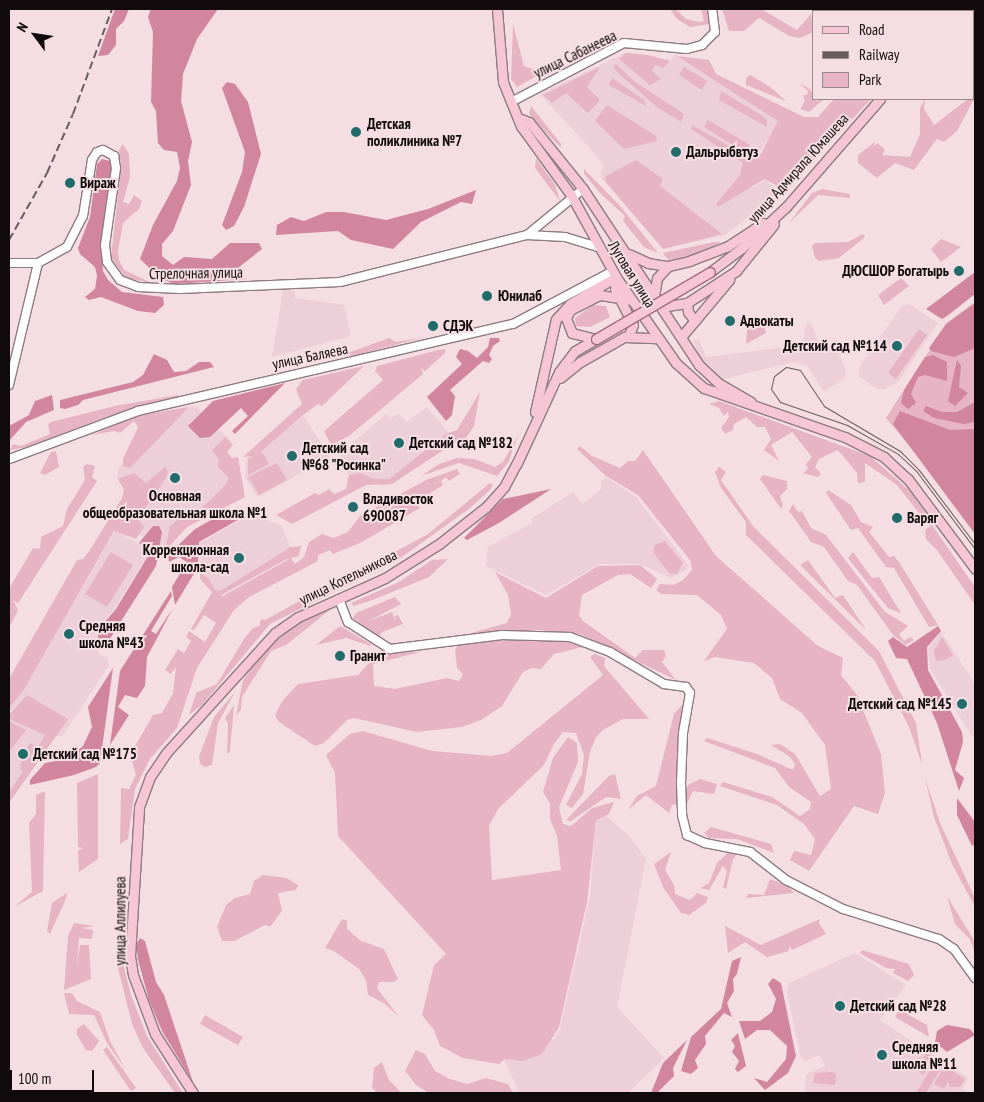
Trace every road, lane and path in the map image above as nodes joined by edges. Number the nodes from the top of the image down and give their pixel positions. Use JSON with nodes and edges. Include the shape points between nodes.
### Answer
{"nodes":[{"id":1,"x":497,"y":9,"type":"edge"},
{"id":2,"x":712,"y":9,"type":"edge"},
{"id":3,"x":879,"y":100,"type":"edge"},
{"id":4,"x":511,"y":102,"type":"junction"},
{"id":5,"x":520,"y":119,"type":"junction"},
{"id":6,"x":583,"y":189,"type":"junction"},
{"id":7,"x":572,"y":197,"type":"junction"},
{"id":8,"x":786,"y":207,"type":"junction"},
{"id":9,"x":527,"y":235,"type":"junction"},
{"id":10,"x":598,"y":247,"type":"junction"},
{"id":11,"x":742,"y":248,"type":"junction"},
{"id":12,"x":627,"y":252,"type":"junction"},
{"id":13,"x":704,"y":256,"type":"junction"},
{"id":14,"x":9,"y":263,"type":"edge"},
{"id":15,"x":38,"y":263,"type":"junction"},
{"id":16,"x":668,"y":266,"type":"junction"},
{"id":17,"x":736,"y":271,"type":"junction"},
{"id":18,"x":710,"y":272,"type":"junction"},
{"id":19,"x":614,"y":274,"type":"junction"},
{"id":20,"x":654,"y":296,"type":"junction"},
{"id":21,"x":620,"y":300,"type":"junction"},
{"id":22,"x":631,"y":300,"type":"junction"},
{"id":23,"x":687,"y":303,"type":"junction"},
{"id":24,"x":661,"y":307,"type":"junction"},
{"id":25,"x":695,"y":321,"type":"junction"},
{"id":26,"x":628,"y":336,"type":"junction"},
{"id":27,"x":681,"y":337,"type":"junction"},
{"id":28,"x":656,"y":338,"type":"junction"},
{"id":29,"x":596,"y":340,"type":"junction"},
{"id":30,"x":575,"y":351,"type":"junction"},
{"id":31,"x":580,"y":362,"type":"junction"},
{"id":32,"x":9,"y":385,"type":"edge"},
{"id":33,"x":550,"y":389,"type":"junction"},
{"id":34,"x":755,"y":406,"type":"junction"},
{"id":35,"x":533,"y":424,"type":"junction"},
{"id":36,"x":9,"y":458,"type":"edge"},
{"id":37,"x":975,"y":569,"type":"edge"},
{"id":38,"x":339,"y":599,"type":"junction"},
{"id":39,"x":135,"y":854,"type":"joint"},
{"id":40,"x":975,"y":978,"type":"edge"},
{"id":41,"x":194,"y":1093,"type":"edge"}],
"edges":[{"from":1,"to":4,"type":"main road","name":"Луговая улица","via":[[504,82]]},
{"from":2,"to":4,"type":"main road","name":"улица Сабанеева","via":[[714,32],[702,45],[687,49],[624,43]]},
{"from":3,"to":8,"type":"main road","name":"улица Адмирала Юмашева"},
{"from":4,"to":5,"type":"main road","name":"Луговая улица"},
{"from":5,"to":6,"type":"main road","name":"Луговая улица","via":[[529,122]]},
{"from":5,"to":7,"type":"main road","name":"Луговая улица","via":[[530,139]]},
{"from":6,"to":7,"type":"main road","name":"Стрелочная улица"},
{"from":6,"to":12,"type":"main road","name":"Луговая улица"},
{"from":7,"to":9,"type":"main road","name":"Стрелочная улица"},
{"from":7,"to":10,"type":"main road","name":"Луговая улица"},
{"from":8,"to":11,"type":"main road","name":"улица Адмирала Юмашева"},
{"from":8,"to":13,"type":"main road","via":[[728,246]]},
{"from":8,"to":17,"type":"main road"},
{"from":9,"to":10,"type":"main road","name":"Стрелочная улица","via":[[565,237]]},
{"from":9,"to":15,"type":"main road","name":"Стрелочная улица","via":[[340,282],[180,289],[138,287],[120,280],[107,262],[105,245],[116,168],[114,156],[103,150],[97,152],[92,160],[83,216],[73,240],[58,255]]},
{"from":10,"to":19,"type":"main road","name":"Луговая улица"},
{"from":11,"to":17,"type":"main road","via":[[748,255]]},
{"from":11,"to":18,"type":"main road","name":"улица Адмирала Юмашева"},
{"from":12,"to":16,"type":"main road","via":[[648,263]]},
{"from":12,"to":20,"type":"main road","name":"Луговая улица"},
{"from":13,"to":16,"type":"main road"},
{"from":13,"to":18,"type":"main road","via":[[711,262]]},
{"from":14,"to":15,"type":"main road"},
{"from":15,"to":32,"type":"main road"},
{"from":16,"to":20,"type":"main road","via":[[657,278]]},
{"from":17,"to":23,"type":"main road"},
{"from":17,"to":25,"type":"main road"},
{"from":18,"to":29,"type":"main road","name":"улица Адмирала Юмашева","bridge":true},
{"from":19,"to":21,"type":"main road"},
{"from":19,"to":22,"type":"main road","name":"Луговая улица"},
{"from":19,"to":35,"type":"main road","via":[[570,304],[556,319]]},
{"from":19,"to":36,"type":"main road","name":"улица Баляева","via":[[513,324],[138,411]]},
{"from":20,"to":24,"type":"main road","name":"Луговая улица"},
{"from":21,"to":22,"type":"main road"},
{"from":21,"to":26,"type":"main road","via":[[633,325]]},
{"from":21,"to":29,"type":"main road","via":[[596,296],[568,314],[567,326],[572,333]]},
{"from":22,"to":28,"type":"main road","name":"Луговая улица"},
{"from":23,"to":24,"type":"main road"},
{"from":23,"to":25,"type":"main road","via":[[688,312]]},
{"from":24,"to":27,"type":"main road","name":"Луговая улица"},
{"from":25,"to":27,"type":"main road"},
{"from":26,"to":28,"type":"main road"},
{"from":26,"to":31,"type":"main road"},
{"from":27,"to":34,"type":"main road","name":"Луговая улица","via":[[708,376]]},
{"from":28,"to":34,"type":"main road","name":"Луговая улица","via":[[684,372],[704,388]]},
{"from":29,"to":30,"type":"main road","name":"улица Котельникова"},
{"from":30,"to":31,"type":"main road"},
{"from":30,"to":33,"type":"main road","name":"улица Котельникова"},
{"from":31,"to":33,"type":"main road"},
{"from":33,"to":35,"type":"main road","name":"улица Котельникова"},
{"from":34,"to":37,"type":"main road","name":"Луговая улица","via":[[845,437],[884,457],[908,479]]},
{"from":35,"to":38,"type":"main road","name":"улица Котельникова","via":[[504,487],[486,507],[385,578]]},
{"from":38,"to":39,"type":"main road","name":"улица Котельникова","via":[[298,617],[274,632],[167,752],[144,791]]},
{"from":38,"to":40,"type":"main road","via":[[348,622],[390,649],[502,635],[570,637],[600,647],[664,684],[686,688],[690,693],[683,733],[681,782],[682,815],[687,835],[705,843],[750,852],[786,880],[842,909],[937,938],[954,949]]},
{"from":39,"to":41,"type":"main road","name":"улица Аллилуева","via":[[130,956],[133,975],[155,1034]]}]}
